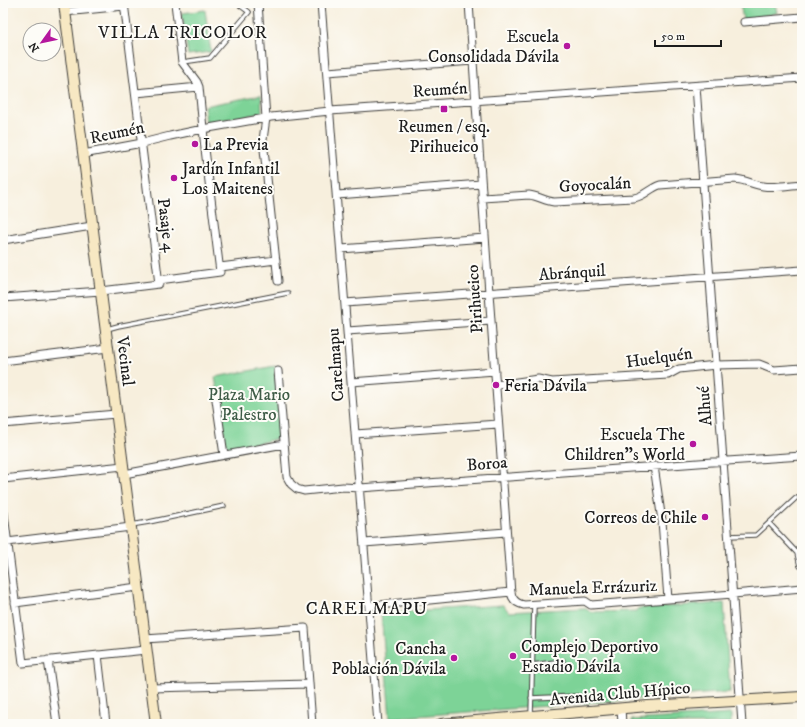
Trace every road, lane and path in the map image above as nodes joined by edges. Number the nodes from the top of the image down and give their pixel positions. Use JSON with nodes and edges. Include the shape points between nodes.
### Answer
{"nodes":[{"id":1,"x":175,"y":3,"type":"edge"},
{"id":2,"x":237,"y":3,"type":"edge"},
{"id":3,"x":258,"y":3,"type":"edge"},
{"id":4,"x":321,"y":3,"type":"edge"},
{"id":5,"x":326,"y":3,"type":"edge"},
{"id":6,"x":469,"y":3,"type":"edge"},
{"id":7,"x":124,"y":4,"type":"edge"},
{"id":8,"x":64,"y":8,"type":"edge"},
{"id":9,"x":259,"y":11,"type":"junction"},
{"id":10,"x":249,"y":12,"type":"junction"},
{"id":11,"x":802,"y":17,"type":"edge"},
{"id":12,"x":744,"y":22,"type":"dead end"},
{"id":13,"x":473,"y":61,"type":"junction"},
{"id":14,"x":182,"y":62,"type":"junction"},
{"id":15,"x":327,"y":72,"type":"junction"},
{"id":16,"x":802,"y":78,"type":"edge"},
{"id":17,"x":696,"y":86,"type":"junction"},
{"id":18,"x":199,"y":87,"type":"junction"},
{"id":19,"x":136,"y":93,"type":"junction"},
{"id":20,"x":476,"y":101,"type":"junction"},
{"id":21,"x":330,"y":111,"type":"junction"},
{"id":22,"x":266,"y":118,"type":"junction"},
{"id":23,"x":203,"y":129,"type":"junction"},
{"id":24,"x":142,"y":143,"type":"junction"},
{"id":25,"x":83,"y":154,"type":"junction"},
{"id":26,"x":703,"y":181,"type":"junction"},
{"id":27,"x":481,"y":184,"type":"junction"},
{"id":28,"x":802,"y":184,"type":"edge"},
{"id":29,"x":337,"y":195,"type":"junction"},
{"id":30,"x":482,"y":198,"type":"junction"},
{"id":31,"x":92,"y":226,"type":"junction"},
{"id":32,"x":485,"y":238,"type":"junction"},
{"id":33,"x":3,"y":240,"type":"edge"},
{"id":34,"x":341,"y":249,"type":"junction"},
{"id":35,"x":276,"y":260,"type":"junction"},
{"id":36,"x":220,"y":270,"type":"junction"},
{"id":37,"x":802,"y":270,"type":"edge"},
{"id":38,"x":710,"y":277,"type":"junction"},
{"id":39,"x":278,"y":281,"type":"dead end"},
{"id":40,"x":159,"y":282,"type":"junction"},
{"id":41,"x":101,"y":291,"type":"junction"},
{"id":42,"x":288,"y":293,"type":"dead end"},
{"id":43,"x":489,"y":293,"type":"junction"},
{"id":44,"x":3,"y":298,"type":"edge"},
{"id":45,"x":345,"y":303,"type":"junction"},
{"id":46,"x":491,"y":321,"type":"junction"},
{"id":47,"x":106,"y":329,"type":"junction"},
{"id":48,"x":347,"y":332,"type":"junction"},
{"id":49,"x":108,"y":348,"type":"junction"},
{"id":50,"x":3,"y":361,"type":"edge"},
{"id":51,"x":716,"y":365,"type":"junction"},
{"id":52,"x":802,"y":368,"type":"edge"},
{"id":53,"x":278,"y":371,"type":"dead end"},
{"id":54,"x":494,"y":371,"type":"junction"},
{"id":55,"x":351,"y":382,"type":"junction"},
{"id":56,"x":496,"y":385,"type":"junction"},
{"id":57,"x":215,"y":393,"type":"dead end"},
{"id":58,"x":116,"y":414,"type":"junction"},
{"id":59,"x":3,"y":424,"type":"edge"},
{"id":60,"x":498,"y":424,"type":"junction"},
{"id":61,"x":356,"y":434,"type":"junction"},
{"id":62,"x":284,"y":444,"type":"junction"},
{"id":63,"x":224,"y":455,"type":"junction"},
{"id":64,"x":802,"y":456,"type":"edge"},
{"id":65,"x":723,"y":461,"type":"junction"},
{"id":66,"x":654,"y":466,"type":"junction"},
{"id":67,"x":123,"y":470,"type":"junction"},
{"id":68,"x":502,"y":477,"type":"junction"},
{"id":69,"x":3,"y":479,"type":"edge"},
{"id":70,"x":360,"y":488,"type":"junction"},
{"id":71,"x":796,"y":498,"type":"dead end"},
{"id":72,"x":3,"y":506,"type":"edge"},
{"id":73,"x":224,"y":506,"type":"dead end"},
{"id":74,"x":769,"y":523,"type":"junction"},
{"id":75,"x":131,"y":526,"type":"junction"},
{"id":76,"x":506,"y":532,"type":"junction"},
{"id":77,"x":729,"y":536,"type":"junction"},
{"id":78,"x":8,"y":542,"type":"junction"},
{"id":79,"x":364,"y":543,"type":"junction"},
{"id":80,"x":802,"y":550,"type":"edge"},
{"id":81,"x":798,"y":553,"type":"junction"},
{"id":82,"x":800,"y":566,"type":"dead end"},
{"id":83,"x":138,"y":587,"type":"junction"},
{"id":84,"x":802,"y":588,"type":"edge"},
{"id":85,"x":511,"y":592,"type":"junction"},
{"id":86,"x":733,"y":594,"type":"junction"},
{"id":87,"x":668,"y":599,"type":"junction"},
{"id":88,"x":15,"y":603,"type":"junction"},
{"id":89,"x":534,"y":604,"type":"junction"},
{"id":90,"x":369,"y":606,"type":"junction"},
{"id":91,"x":145,"y":639,"type":"junction"},
{"id":92,"x":146,"y":650,"type":"junction"},
{"id":93,"x":98,"y":655,"type":"junction"},
{"id":94,"x":48,"y":660,"type":"junction"},
{"id":95,"x":563,"y":661,"type":"dead end"},
{"id":96,"x":532,"y":665,"type":"junction"},
{"id":97,"x":309,"y":684,"type":"junction"},
{"id":98,"x":151,"y":688,"type":"junction"},
{"id":99,"x":579,"y":696,"type":"dead end"},
{"id":100,"x":802,"y":697,"type":"edge"},
{"id":101,"x":531,"y":698,"type":"junction"},
{"id":102,"x":740,"y":700,"type":"junction"},
{"id":103,"x":621,"y":708,"type":"junction"},
{"id":104,"x":527,"y":719,"type":"edge"},
{"id":105,"x":3,"y":720,"type":"edge"},
{"id":106,"x":4,"y":724,"type":"edge"},
{"id":107,"x":57,"y":724,"type":"edge"},
{"id":108,"x":106,"y":724,"type":"edge"},
{"id":109,"x":156,"y":724,"type":"edge"},
{"id":110,"x":312,"y":724,"type":"edge"},
{"id":111,"x":378,"y":724,"type":"edge"},
{"id":112,"x":441,"y":724,"type":"edge"},
{"id":113,"x":452,"y":724,"type":"edge"},
{"id":114,"x":622,"y":724,"type":"edge"},
{"id":115,"x":742,"y":724,"type":"edge"}],
"edges":[{"from":1,"to":14,"type":"street"},
{"from":2,"to":10,"type":"lane"},
{"from":3,"to":9,"type":"street"},
{"from":4,"to":5,"type":"street"},
{"from":4,"to":15,"type":"street","name":"Carelmapu"},
{"from":6,"to":13,"type":"street","name":"Pirihueico"},
{"from":7,"to":8,"type":"street"},
{"from":7,"to":19,"type":"street","name":"Pasaje 4"},
{"from":8,"to":25,"type":"street","name":"Vecinal"},
{"from":9,"to":10,"type":"lane"},
{"from":9,"to":22,"type":"street"},
{"from":10,"to":14,"type":"lane","via":[[210,58]]},
{"from":11,"to":12,"type":"street"},
{"from":13,"to":15,"type":"street"},
{"from":13,"to":20,"type":"street","name":"Pirihueico"},
{"from":14,"to":18,"type":"street"},
{"from":15,"to":21,"type":"street","name":"Carelmapu"},
{"from":16,"to":17,"type":"street","name":"Reumén"},
{"from":17,"to":20,"type":"street","name":"Reumén"},
{"from":17,"to":26,"type":"street","name":"Alhué"},
{"from":18,"to":19,"type":"street"},
{"from":18,"to":23,"type":"street"},
{"from":19,"to":24,"type":"street","name":"Pasaje 4"},
{"from":20,"to":21,"type":"street","name":"Reumén"},
{"from":20,"to":27,"type":"street","name":"Pirihueico"},
{"from":21,"to":22,"type":"street","name":"Reumén"},
{"from":21,"to":29,"type":"street","name":"Carelmapu"},
{"from":22,"to":23,"type":"street","name":"Reumén"},
{"from":22,"to":35,"type":"street","via":[[263,140]]},
{"from":23,"to":24,"type":"street","name":"Reumén"},
{"from":23,"to":36,"type":"street"},
{"from":24,"to":25,"type":"street","name":"Reumén"},
{"from":24,"to":40,"type":"street","name":"Pasaje 4"},
{"from":25,"to":31,"type":"street","name":"Vecinal"},
{"from":26,"to":28,"type":"street","name":"Goyocalán","via":[[739,179],[765,186]]},
{"from":26,"to":30,"type":"street","name":"Goyocalán","via":[[660,185],[634,198],[558,202],[529,195]]},
{"from":26,"to":38,"type":"street","name":"Alhué"},
{"from":27,"to":29,"type":"street"},
{"from":27,"to":30,"type":"street","name":"Pirihueico"},
{"from":29,"to":34,"type":"street","name":"Carelmapu"},
{"from":30,"to":32,"type":"street","name":"Pirihueico"},
{"from":31,"to":33,"type":"street"},
{"from":31,"to":41,"type":"street","name":"Vecinal"},
{"from":32,"to":34,"type":"street"},
{"from":32,"to":43,"type":"street","name":"Pirihueico"},
{"from":34,"to":45,"type":"street","name":"Carelmapu"},
{"from":35,"to":36,"type":"street"},
{"from":35,"to":39,"type":"street"},
{"from":36,"to":40,"type":"street"},
{"from":37,"to":38,"type":"street","name":"Abránquil"},
{"from":38,"to":43,"type":"street","name":"Abránquil"},
{"from":38,"to":51,"type":"street","name":"Alhué"},
{"from":40,"to":41,"type":"street"},
{"from":41,"to":44,"type":"street"},
{"from":41,"to":47,"type":"street","name":"Vecinal"},
{"from":42,"to":47,"type":"lane"},
{"from":43,"to":45,"type":"street","name":"Abránquil"},
{"from":43,"to":46,"type":"street","name":"Pirihueico"},
{"from":45,"to":48,"type":"street","name":"Carelmapu"},
{"from":46,"to":48,"type":"street"},
{"from":46,"to":54,"type":"street","name":"Pirihueico"},
{"from":47,"to":49,"type":"street","name":"Vecinal"},
{"from":48,"to":55,"type":"street","name":"Carelmapu"},
{"from":49,"to":50,"type":"street"},
{"from":49,"to":58,"type":"street","name":"Vecinal"},
{"from":51,"to":52,"type":"street","name":"Huelquén","via":[[759,364],[774,370]]},
{"from":51,"to":56,"type":"street","name":"Huelquén","via":[[679,369],[668,375],[552,382],[538,379]]},
{"from":51,"to":65,"type":"street","name":"Alhué"},
{"from":53,"to":62,"type":"street","name":"Boroa"},
{"from":54,"to":55,"type":"street"},
{"from":54,"to":56,"type":"street","name":"Pirihueico"},
{"from":55,"to":61,"type":"street","name":"Carelmapu"},
{"from":56,"to":60,"type":"street","name":"Pirihueico"},
{"from":57,"to":63,"type":"street"},
{"from":58,"to":59,"type":"street"},
{"from":58,"to":67,"type":"street","name":"Vecinal"},
{"from":60,"to":61,"type":"street"},
{"from":60,"to":68,"type":"street","name":"Pirihueico"},
{"from":61,"to":70,"type":"street","name":"Carelmapu"},
{"from":62,"to":63,"type":"street"},
{"from":62,"to":70,"type":"street","name":"Boroa","via":[[287,477],[297,488],[304,491]]},
{"from":63,"to":67,"type":"street"},
{"from":64,"to":65,"type":"street","name":"Boroa"},
{"from":65,"to":66,"type":"street","name":"Boroa"},
{"from":65,"to":77,"type":"street","name":"Alhué"},
{"from":66,"to":68,"type":"street","name":"Boroa"},
{"from":66,"to":87,"type":"street","via":[[662,520]]},
{"from":67,"to":69,"type":"street"},
{"from":67,"to":75,"type":"street","name":"Vecinal"},
{"from":68,"to":70,"type":"street","name":"Boroa"},
{"from":68,"to":76,"type":"street","name":"Pirihueico"},
{"from":70,"to":79,"type":"street","name":"Carelmapu"},
{"from":71,"to":74,"type":"lane"},
{"from":72,"to":78,"type":"street"},
{"from":73,"to":75,"type":"lane"},
{"from":74,"to":77,"type":"lane","via":[[756,535]]},
{"from":74,"to":81,"type":"lane"},
{"from":75,"to":78,"type":"street"},
{"from":75,"to":83,"type":"street","name":"Vecinal"},
{"from":76,"to":79,"type":"street"},
{"from":76,"to":85,"type":"street","name":"Pirihueico"},
{"from":77,"to":86,"type":"street","name":"Alhué"},
{"from":78,"to":88,"type":"street"},
{"from":79,"to":90,"type":"street","name":"Carelmapu"},
{"from":80,"to":81,"type":"lane"},
{"from":81,"to":82,"type":"lane"},
{"from":83,"to":88,"type":"street"},
{"from":83,"to":91,"type":"street","name":"Vecinal"},
{"from":84,"to":86,"type":"street","name":"Manuela Errázuriz"},
{"from":85,"to":89,"type":"street","name":"Manuela Errázuriz","via":[[517,603]]},
{"from":85,"to":90,"type":"street","name":"Manuela Errázuriz"},
{"from":86,"to":87,"type":"street","name":"Manuela Errázuriz"},
{"from":86,"to":102,"type":"street","name":"Alhué"},
{"from":87,"to":89,"type":"street","name":"Manuela Errázuriz","via":[[591,605],[585,601]]},
{"from":88,"to":94,"type":"street","via":[[23,663]]},
{"from":89,"to":96,"type":"lane"},
{"from":90,"to":111,"type":"street","name":"Carelmapu"},
{"from":91,"to":92,"type":"street","name":"Vecinal"},
{"from":91,"to":97,"type":"street","via":[[305,628]]},
{"from":92,"to":93,"type":"street"},
{"from":92,"to":98,"type":"street","name":"Vecinal"},
{"from":93,"to":94,"type":"street"},
{"from":93,"to":108,"type":"street"},
{"from":94,"to":107,"type":"street"},
{"from":95,"to":96,"type":"lane"},
{"from":96,"to":101,"type":"lane"},
{"from":97,"to":98,"type":"street"},
{"from":97,"to":110,"type":"street"},
{"from":98,"to":109,"type":"street","name":"Vecinal"},
{"from":99,"to":101,"type":"lane"},
{"from":100,"to":102,"type":"street","name":"Avenida Club Hípico"},
{"from":101,"to":104,"type":"lane"},
{"from":102,"to":103,"type":"street","name":"Avenida Club Hípico"},
{"from":102,"to":115,"type":"street","name":"Alhué"},
{"from":103,"to":104,"type":"street","name":"Avenida Club Hípico"},
{"from":103,"to":114,"type":"street"},
{"from":104,"to":113,"type":"street","name":"Avenida Club Hípico"},
{"from":105,"to":106,"type":"street"},
{"from":112,"to":113,"type":"street","name":"Avenida Club Hípico"}]}
